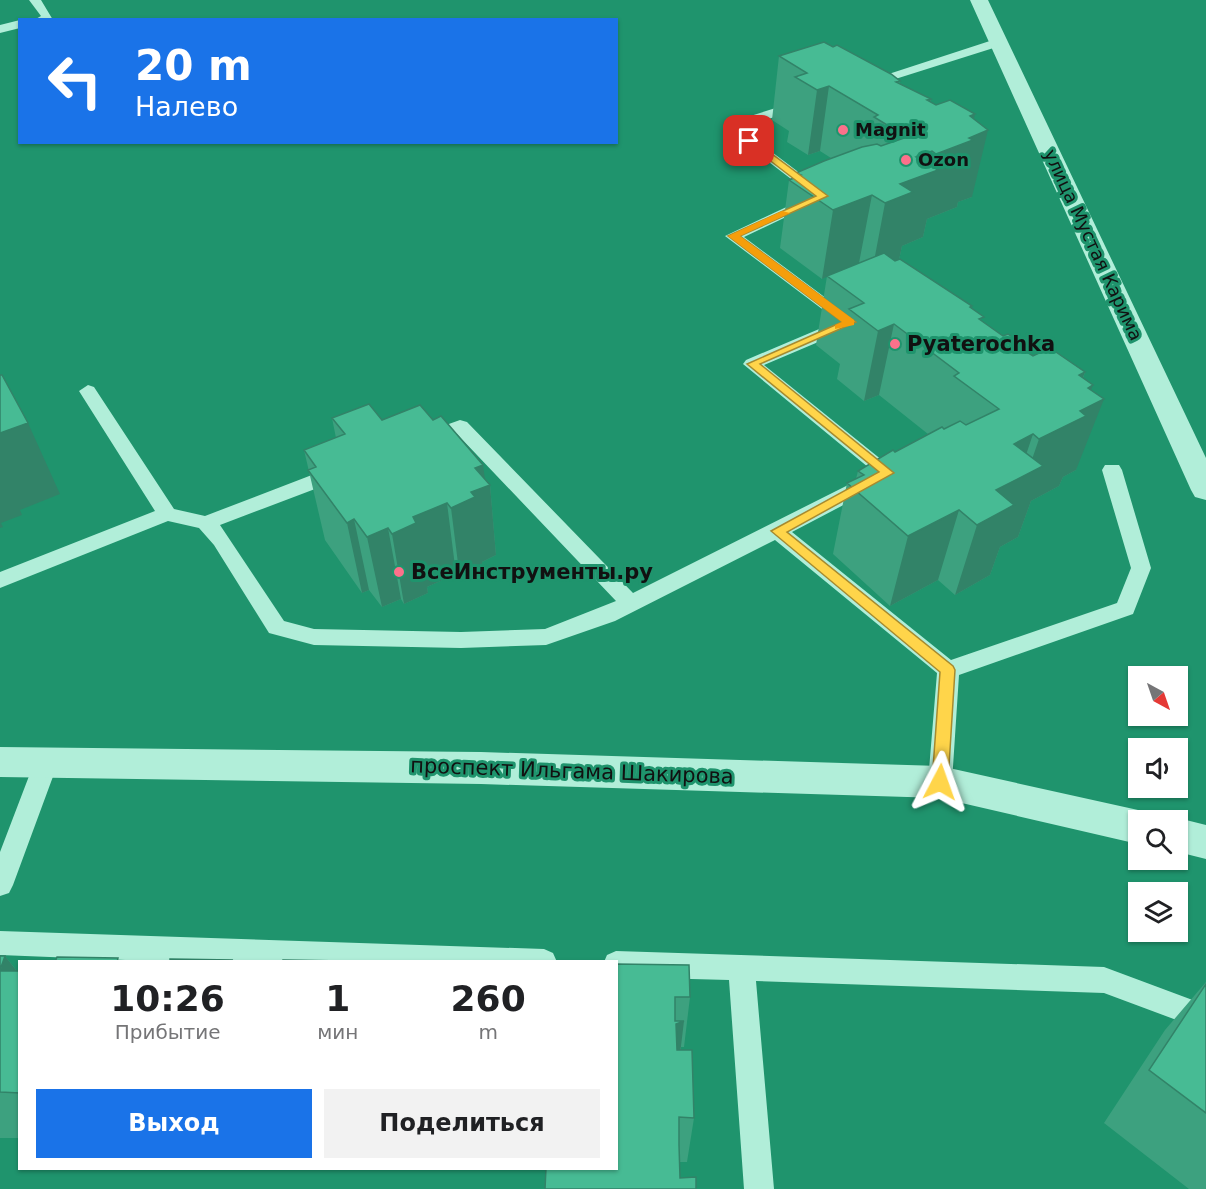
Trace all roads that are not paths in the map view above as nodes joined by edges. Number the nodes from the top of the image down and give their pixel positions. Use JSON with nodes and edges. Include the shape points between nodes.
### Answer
{"nodes":[{"id":1,"x":34,"y":0,"type":"edge"},
{"id":2,"x":979,"y":0,"type":"edge"},
{"id":3,"x":48,"y":18,"type":"edge"},
{"id":4,"x":18,"y":24,"type":"edge"},
{"id":5,"x":0,"y":29,"type":"edge"},
{"id":6,"x":999,"y":42,"type":"junction"},
{"id":7,"x":819,"y":99,"type":"edge"},
{"id":8,"x":873,"y":100,"type":"edge"},
{"id":9,"x":87,"y":391,"type":"dead end"},
{"id":10,"x":404,"y":447,"type":"edge"},
{"id":11,"x":360,"y":464,"type":"edge"},
{"id":12,"x":1112,"y":470,"type":"dead end"},
{"id":13,"x":1206,"y":490,"type":"edge"},
{"id":14,"x":167,"y":514,"type":"junction"},
{"id":15,"x":206,"y":523,"type":"junction"},
{"id":16,"x":777,"y":531,"type":"junction"},
{"id":17,"x":0,"y":580,"type":"edge"},
{"id":18,"x":631,"y":604,"type":"junction"},
{"id":19,"x":948,"y":670,"type":"junction"},
{"id":20,"x":0,"y":762,"type":"edge"},
{"id":21,"x":46,"y":764,"type":"junction"},
{"id":22,"x":940,"y":782,"type":"junction"},
{"id":23,"x":1128,"y":825,"type":"edge"},
{"id":24,"x":1188,"y":838,"type":"edge"},
{"id":25,"x":1206,"y":842,"type":"edge"},
{"id":26,"x":0,"y":885,"type":"edge"},
{"id":27,"x":0,"y":943,"type":"edge"},
{"id":28,"x":487,"y":960,"type":"edge"},
{"id":29,"x":618,"y":964,"type":"edge"},
{"id":30,"x":741,"y":968,"type":"junction"},
{"id":31,"x":1206,"y":1018,"type":"edge"},
{"id":32,"x":759,"y":1189,"type":"edge"}],
"edges":[{"from":1,"to":3,"type":"lane"},
{"from":2,"to":6,"type":"street","name":"улица Мустая Карима"},
{"from":4,"to":5,"type":"lane"},
{"from":6,"to":8,"type":"lane","via":[[853,88]]},
{"from":6,"to":13,"type":"street","name":"улица Мустая Карима"},
{"from":7,"to":16,"type":"lane","via":[[730,126],[823,196],[733,236],[856,320],[752,364],[888,473]]},
{"from":9,"to":14,"type":"lane"},
{"from":10,"to":18,"type":"lane","via":[[460,426]]},
{"from":11,"to":15,"type":"lane"},
{"from":12,"to":19,"type":"lane","via":[[1141,568],[1126,608]]},
{"from":14,"to":15,"type":"lane"},
{"from":14,"to":17,"type":"lane"},
{"from":15,"to":18,"type":"lane","via":[[277,627],[314,637],[546,637]]},
{"from":16,"to":18,"type":"lane"},
{"from":16,"to":19,"type":"lane"},
{"from":19,"to":22,"type":"lane"},
{"from":20,"to":21,"type":"street","name":"проспект Ильгама Шакирова"},
{"from":21,"to":22,"type":"street","name":"проспект Ильгама Шакирова","via":[[481,768]]},
{"from":21,"to":26,"type":"lane"},
{"from":22,"to":23,"type":"street","name":"проспект Ильгама Шакирова"},
{"from":24,"to":25,"type":"street"},
{"from":27,"to":28,"type":"lane"},
{"from":29,"to":30,"type":"lane"},
{"from":30,"to":31,"type":"lane","via":[[1104,980]]},
{"from":30,"to":32,"type":"lane"}]}
